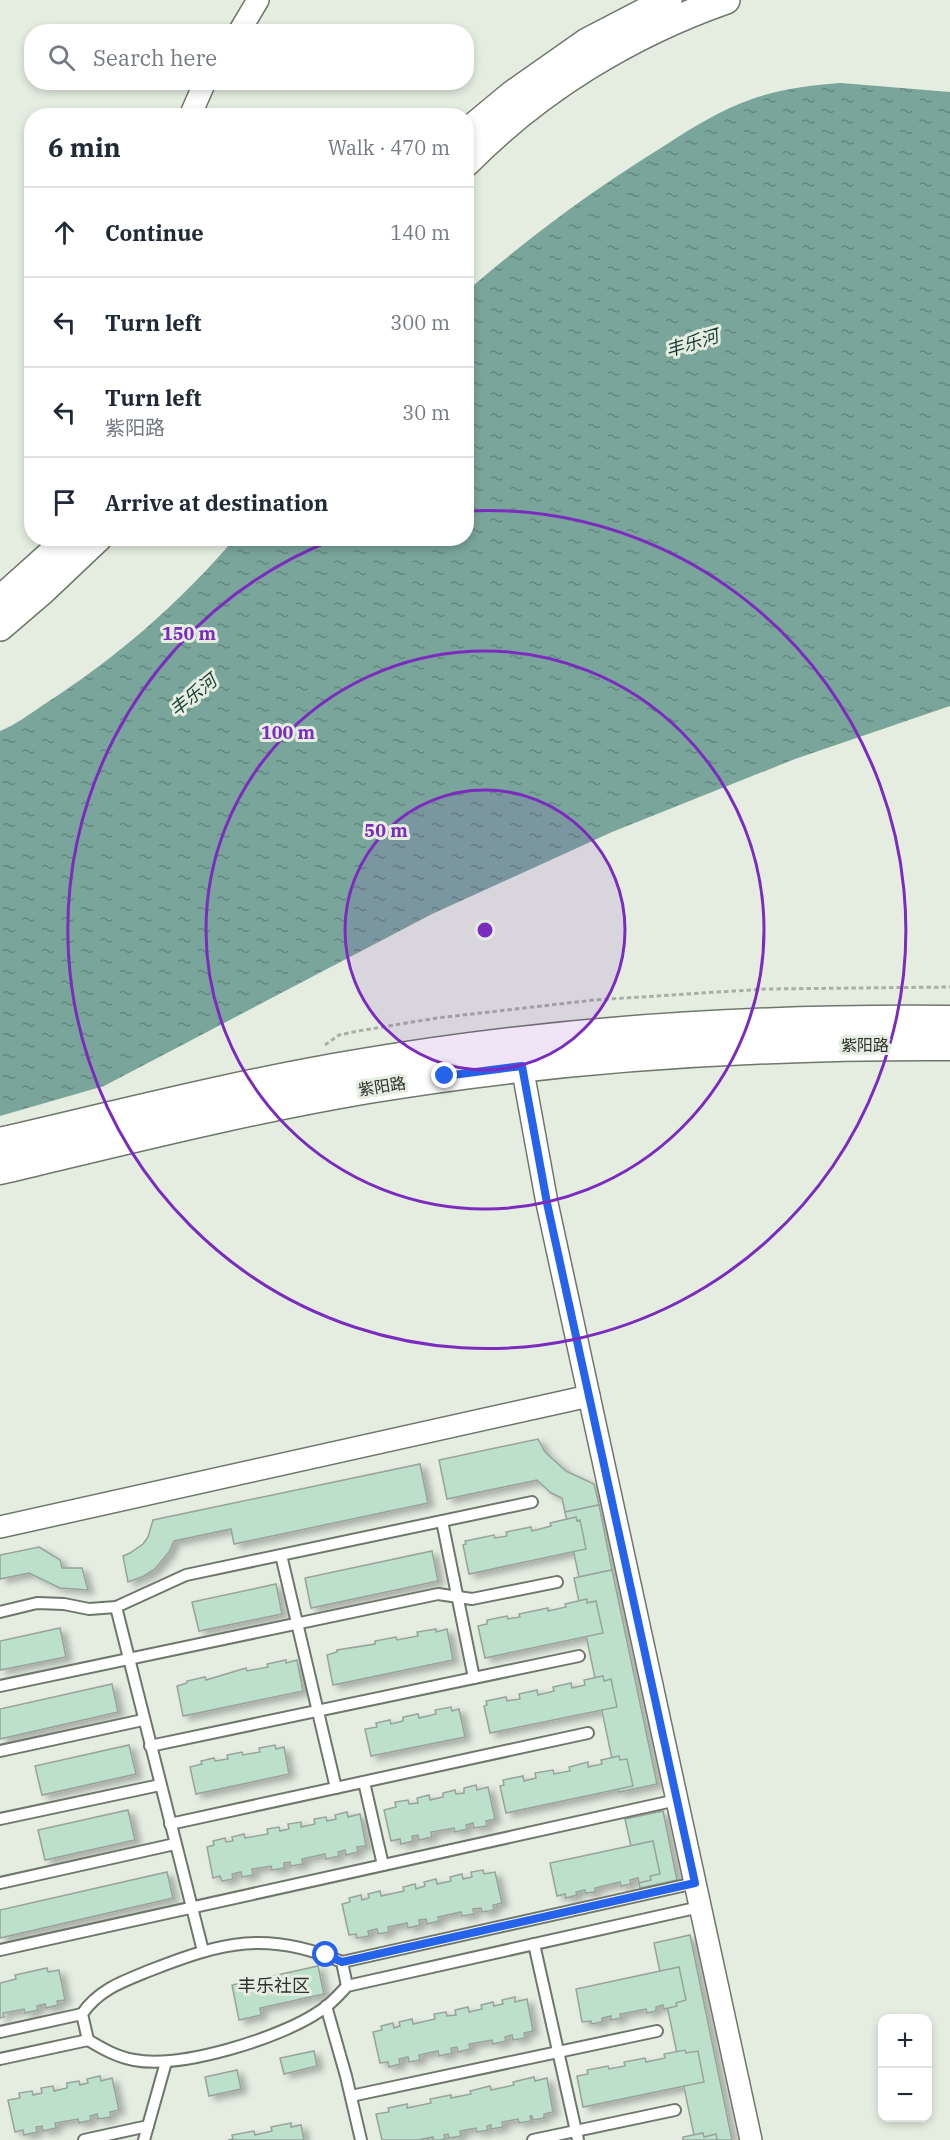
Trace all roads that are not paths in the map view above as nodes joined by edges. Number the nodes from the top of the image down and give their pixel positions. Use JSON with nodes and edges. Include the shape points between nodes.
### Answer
{"nodes":[{"id":1,"x":258,"y":0,"type":"edge"},
{"id":2,"x":668,"y":0,"type":"edge"},
{"id":3,"x":726,"y":0,"type":"edge"},
{"id":4,"x":244,"y":24,"type":"edge"},
{"id":5,"x":201,"y":90,"type":"edge"},
{"id":6,"x":194,"y":108,"type":"edge"},
{"id":7,"x":474,"y":126,"type":"edge"},
{"id":8,"x":474,"y":155,"type":"edge"},
{"id":9,"x":60,"y":546,"type":"edge"},
{"id":10,"x":90,"y":546,"type":"edge"},
{"id":11,"x":0,"y":600,"type":"edge"},
{"id":12,"x":0,"y":627,"type":"edge"},
{"id":13,"x":950,"y":1021,"type":"edge"},
{"id":14,"x":950,"y":1045,"type":"edge"},
{"id":15,"x":522,"y":1066,"type":"junction"},
{"id":16,"x":0,"y":1143,"type":"edge"},
{"id":17,"x":0,"y":1169,"type":"edge"},
{"id":18,"x":589,"y":1396,"type":"junction"},
{"id":19,"x":532,"y":1502,"type":"dead end"},
{"id":20,"x":442,"y":1521,"type":"junction"},
{"id":21,"x":0,"y":1527,"type":"edge"},
{"id":22,"x":280,"y":1555,"type":"junction"},
{"id":23,"x":557,"y":1582,"type":"dead end"},
{"id":24,"x":457,"y":1597,"type":"junction"},
{"id":25,"x":116,"y":1607,"type":"junction"},
{"id":26,"x":0,"y":1612,"type":"edge"},
{"id":27,"x":297,"y":1624,"type":"junction"},
{"id":28,"x":579,"y":1656,"type":"dead end"},
{"id":29,"x":128,"y":1659,"type":"junction"},
{"id":30,"x":474,"y":1678,"type":"junction"},
{"id":31,"x":0,"y":1686,"type":"edge"},
{"id":32,"x":317,"y":1711,"type":"junction"},
{"id":33,"x":143,"y":1720,"type":"junction"},
{"id":34,"x":588,"y":1733,"type":"dead end"},
{"id":35,"x":150,"y":1746,"type":"junction"},
{"id":36,"x":0,"y":1751,"type":"edge"},
{"id":37,"x":364,"y":1782,"type":"junction"},
{"id":38,"x":160,"y":1785,"type":"junction"},
{"id":39,"x":336,"y":1788,"type":"junction"},
{"id":40,"x":677,"y":1800,"type":"junction"},
{"id":41,"x":0,"y":1819,"type":"edge"},
{"id":42,"x":170,"y":1824,"type":"junction"},
{"id":43,"x":175,"y":1844,"type":"junction"},
{"id":44,"x":383,"y":1865,"type":"junction"},
{"id":45,"x":0,"y":1883,"type":"edge"},
{"id":46,"x":695,"y":1883,"type":"junction"},
{"id":47,"x":700,"y":1907,"type":"junction"},
{"id":48,"x":192,"y":1908,"type":"junction"},
{"id":49,"x":534,"y":1944,"type":"junction"},
{"id":50,"x":0,"y":1950,"type":"edge"},
{"id":51,"x":203,"y":1951,"type":"junction"},
{"id":52,"x":342,"y":1962,"type":"junction"},
{"id":53,"x":347,"y":1986,"type":"junction"},
{"id":54,"x":326,"y":2006,"type":"junction"},
{"id":55,"x":82,"y":2014,"type":"junction"},
{"id":56,"x":657,"y":2031,"type":"dead end"},
{"id":57,"x":0,"y":2032,"type":"edge"},
{"id":58,"x":88,"y":2040,"type":"junction"},
{"id":59,"x":558,"y":2052,"type":"junction"},
{"id":60,"x":0,"y":2059,"type":"edge"},
{"id":61,"x":166,"y":2062,"type":"junction"},
{"id":62,"x":351,"y":2096,"type":"junction"},
{"id":63,"x":675,"y":2110,"type":"dead end"},
{"id":64,"x":148,"y":2126,"type":"junction"},
{"id":65,"x":577,"y":2135,"type":"edge"},
{"id":66,"x":84,"y":2140,"type":"edge"},
{"id":67,"x":144,"y":2140,"type":"edge"},
{"id":68,"x":361,"y":2140,"type":"edge"},
{"id":69,"x":532,"y":2140,"type":"edge"},
{"id":70,"x":751,"y":2140,"type":"edge"}],
"edges":[{"from":1,"to":4,"type":"street"},
{"from":2,"to":7,"type":"street","via":[[587,42]]},
{"from":3,"to":8,"type":"street","via":[[668,23],[598,60],[525,110]]},
{"from":5,"to":6,"type":"street"},
{"from":9,"to":11,"type":"street"},
{"from":10,"to":12,"type":"street"},
{"from":13,"to":16,"type":"main road","name":"紫阳路","via":[[767,1022],[497,1044],[286,1078]]},
{"from":14,"to":15,"type":"main road","name":"紫阳路","via":[[757,1048]]},
{"from":15,"to":17,"type":"main road","name":"紫阳路","via":[[291,1102]]},
{"from":15,"to":18,"type":"street"},
{"from":18,"to":21,"type":"street"},
{"from":18,"to":40,"type":"street"},
{"from":19,"to":20,"type":"lane"},
{"from":20,"to":22,"type":"lane"},
{"from":20,"to":24,"type":"lane"},
{"from":22,"to":25,"type":"lane","via":[[186,1575]]},
{"from":22,"to":27,"type":"lane"},
{"from":23,"to":24,"type":"lane","via":[[472,1599]]},
{"from":24,"to":27,"type":"lane","via":[[438,1594]]},
{"from":24,"to":30,"type":"lane"},
{"from":25,"to":26,"type":"lane","via":[[89,1609],[37,1603]]},
{"from":25,"to":29,"type":"lane"},
{"from":27,"to":29,"type":"lane"},
{"from":27,"to":32,"type":"lane"},
{"from":28,"to":30,"type":"lane"},
{"from":29,"to":31,"type":"lane"},
{"from":29,"to":33,"type":"lane"},
{"from":30,"to":32,"type":"lane"},
{"from":32,"to":35,"type":"lane"},
{"from":32,"to":39,"type":"lane"},
{"from":33,"to":35,"type":"lane"},
{"from":33,"to":36,"type":"lane"},
{"from":34,"to":37,"type":"lane"},
{"from":35,"to":38,"type":"lane"},
{"from":37,"to":39,"type":"lane"},
{"from":37,"to":44,"type":"lane"},
{"from":38,"to":41,"type":"lane"},
{"from":38,"to":42,"type":"lane"},
{"from":39,"to":42,"type":"lane"},
{"from":40,"to":44,"type":"lane"},
{"from":40,"to":46,"type":"street"},
{"from":42,"to":43,"type":"lane"},
{"from":43,"to":45,"type":"lane"},
{"from":43,"to":48,"type":"lane"},
{"from":44,"to":48,"type":"lane"},
{"from":46,"to":47,"type":"street"},
{"from":46,"to":52,"type":"lane"},
{"from":47,"to":49,"type":"lane"},
{"from":47,"to":70,"type":"street"},
{"from":48,"to":50,"type":"lane"},
{"from":48,"to":51,"type":"lane"},
{"from":49,"to":53,"type":"lane"},
{"from":49,"to":59,"type":"lane"},
{"from":51,"to":52,"type":"lane","via":[[268,1943],[308,1949]]},
{"from":51,"to":55,"type":"lane","via":[[104,1990]]},
{"from":52,"to":53,"type":"lane"},
{"from":53,"to":54,"type":"lane"},
{"from":54,"to":61,"type":"lane","via":[[296,2024],[251,2042]]},
{"from":54,"to":62,"type":"lane"},
{"from":55,"to":57,"type":"lane"},
{"from":55,"to":58,"type":"lane"},
{"from":56,"to":59,"type":"lane"},
{"from":58,"to":60,"type":"lane"},
{"from":58,"to":61,"type":"lane","via":[[120,2057]]},
{"from":59,"to":62,"type":"lane"},
{"from":59,"to":65,"type":"lane"},
{"from":61,"to":64,"type":"lane"},
{"from":62,"to":68,"type":"lane"},
{"from":63,"to":65,"type":"lane"},
{"from":64,"to":66,"type":"lane"},
{"from":64,"to":67,"type":"lane"},
{"from":65,"to":69,"type":"lane"}]}
